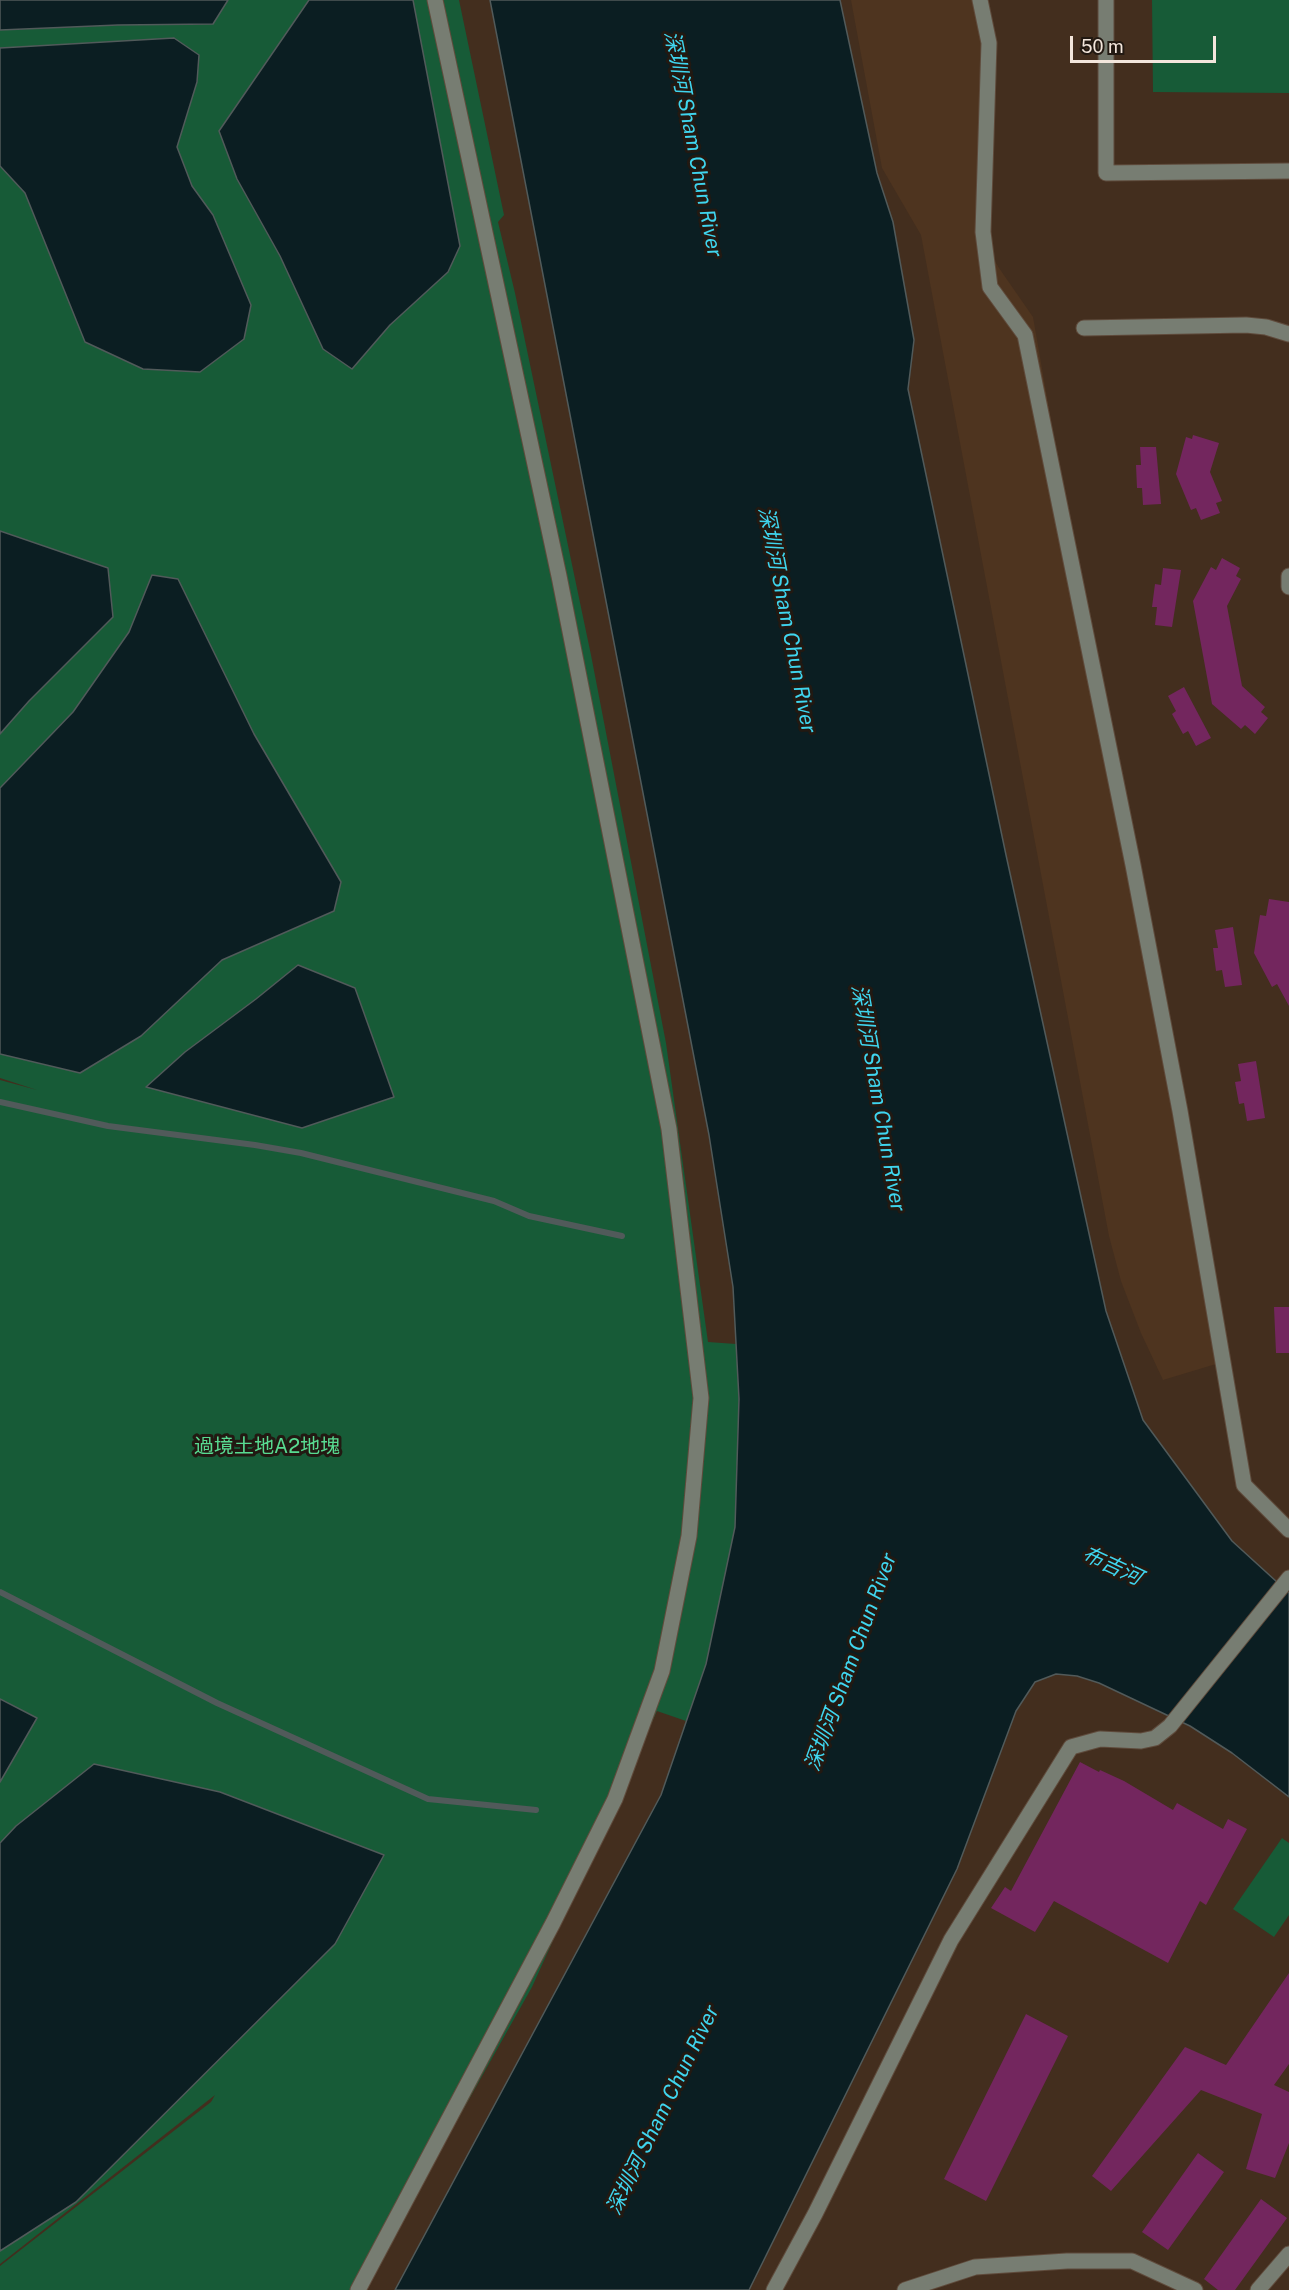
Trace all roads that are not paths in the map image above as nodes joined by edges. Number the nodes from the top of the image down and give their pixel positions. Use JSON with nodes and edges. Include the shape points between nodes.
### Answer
{"nodes":[{"id":1,"x":435,"y":0,"type":"edge"},
{"id":2,"x":980,"y":0,"type":"edge"},
{"id":3,"x":1106,"y":0,"type":"edge"},
{"id":4,"x":1289,"y":171,"type":"edge"},
{"id":5,"x":1084,"y":328,"type":"dead end"},
{"id":6,"x":1289,"y":334,"type":"edge"},
{"id":7,"x":1289,"y":576,"type":"edge"},
{"id":8,"x":1289,"y":587,"type":"edge"},
{"id":9,"x":1289,"y":1530,"type":"edge"},
{"id":10,"x":1289,"y":1578,"type":"edge"},
{"id":11,"x":1289,"y":2254,"type":"edge"},
{"id":12,"x":358,"y":2290,"type":"edge"},
{"id":13,"x":774,"y":2290,"type":"edge"},
{"id":14,"x":905,"y":2290,"type":"edge"},
{"id":15,"x":1196,"y":2290,"type":"edge"},
{"id":16,"x":1258,"y":2290,"type":"edge"}],
"edges":[{"from":1,"to":12,"type":"street","via":[[559,576],[669,1128],[700,1398],[689,1536],[662,1671],[615,1799]]},
{"from":2,"to":9,"type":"street","via":[[989,43],[983,232],[990,286],[1025,335],[1180,1111],[1244,1485]]},
{"from":3,"to":4,"type":"street","via":[[1106,173]]},
{"from":5,"to":6,"type":"street","via":[[1246,325]]},
{"from":7,"to":8,"type":"street"},
{"from":10,"to":13,"type":"street","via":[[1170,1726],[1155,1738],[1100,1739],[1071,1747],[951,1940]]},
{"from":11,"to":16,"type":"street"},
{"from":14,"to":15,"type":"street","via":[[975,2267],[1067,2261],[1132,2261]]}]}
